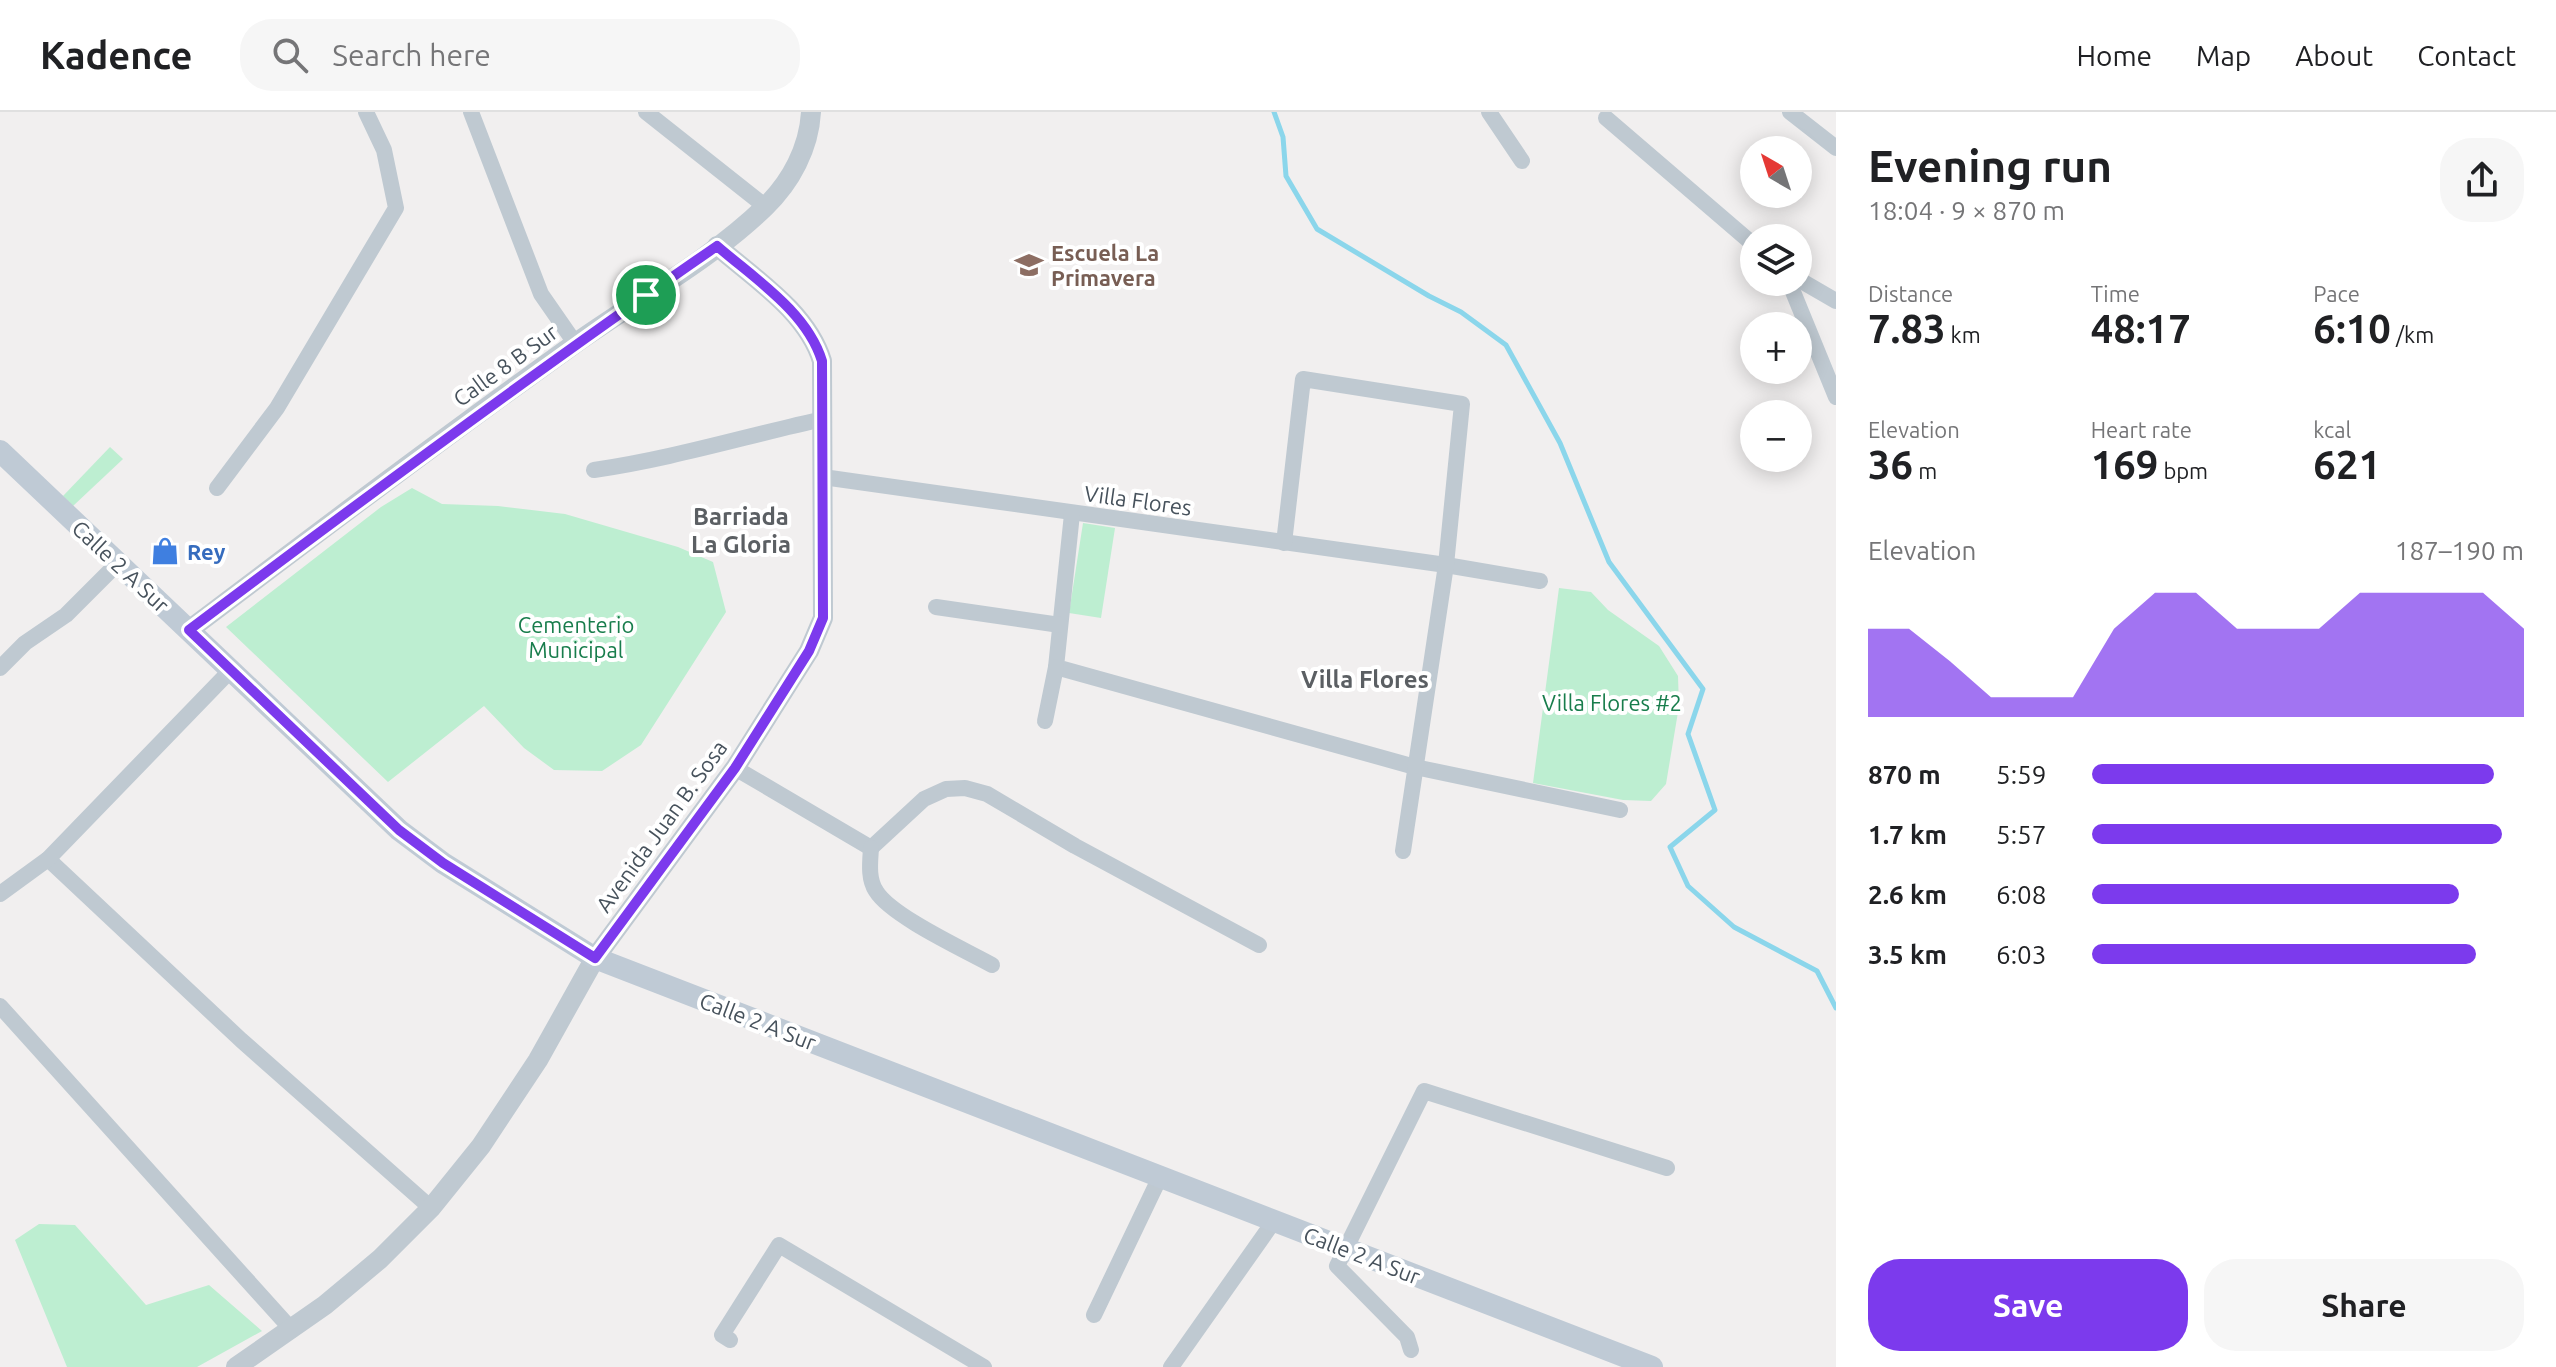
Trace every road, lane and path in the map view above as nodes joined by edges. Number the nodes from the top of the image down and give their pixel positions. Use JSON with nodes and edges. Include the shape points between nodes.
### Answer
{"nodes":[{"id":1,"x":366,"y":112,"type":"edge"},
{"id":2,"x":471,"y":112,"type":"edge"},
{"id":3,"x":646,"y":112,"type":"edge"},
{"id":4,"x":811,"y":112,"type":"edge"},
{"id":5,"x":1489,"y":112,"type":"edge"},
{"id":6,"x":1790,"y":112,"type":"edge"},
{"id":7,"x":1606,"y":118,"type":"dead end"},
{"id":8,"x":1836,"y":148,"type":"edge"},
{"id":9,"x":1522,"y":161,"type":"dead end"},
{"id":10,"x":766,"y":207,"type":"junction"},
{"id":11,"x":1740,"y":233,"type":"edge"},
{"id":12,"x":717,"y":246,"type":"junction"},
{"id":13,"x":1812,"y":287,"type":"edge"},
{"id":14,"x":1795,"y":296,"type":"edge"},
{"id":15,"x":1836,"y":301,"type":"edge"},
{"id":16,"x":575,"y":343,"type":"junction"},
{"id":17,"x":1836,"y":397,"type":"edge"},
{"id":18,"x":823,"y":419,"type":"junction"},
{"id":19,"x":0,"y":451,"type":"edge"},
{"id":20,"x":594,"y":470,"type":"dead end"},
{"id":21,"x":823,"y":477,"type":"junction"},
{"id":22,"x":217,"y":488,"type":"dead end"},
{"id":23,"x":1072,"y":514,"type":"junction"},
{"id":24,"x":1284,"y":543,"type":"junction"},
{"id":25,"x":118,"y":563,"type":"junction"},
{"id":26,"x":1446,"y":565,"type":"junction"},
{"id":27,"x":1540,"y":581,"type":"dead end"},
{"id":28,"x":936,"y":607,"type":"dead end"},
{"id":29,"x":1060,"y":625,"type":"junction"},
{"id":30,"x":189,"y":630,"type":"junction"},
{"id":31,"x":1056,"y":667,"type":"junction"},
{"id":32,"x":0,"y":668,"type":"edge"},
{"id":33,"x":230,"y":671,"type":"junction"},
{"id":34,"x":1045,"y":721,"type":"dead end"},
{"id":35,"x":1415,"y":767,"type":"junction"},
{"id":36,"x":735,"y":768,"type":"junction"},
{"id":37,"x":1620,"y":810,"type":"dead end"},
{"id":38,"x":871,"y":848,"type":"junction"},
{"id":39,"x":1403,"y":851,"type":"dead end"},
{"id":40,"x":48,"y":859,"type":"junction"},
{"id":41,"x":0,"y":894,"type":"edge"},
{"id":42,"x":1259,"y":945,"type":"dead end"},
{"id":43,"x":595,"y":958,"type":"junction"},
{"id":44,"x":992,"y":965,"type":"dead end"},
{"id":45,"x":0,"y":1006,"type":"edge"},
{"id":46,"x":1667,"y":1168,"type":"dead end"},
{"id":47,"x":1160,"y":1177,"type":"junction"},
{"id":48,"x":431,"y":1208,"type":"junction"},
{"id":49,"x":1274,"y":1221,"type":"junction"},
{"id":50,"x":1346,"y":1249,"type":"junction"},
{"id":51,"x":1094,"y":1315,"type":"dead end"},
{"id":52,"x":292,"y":1330,"type":"junction"},
{"id":53,"x":730,"y":1340,"type":"dead end"},
{"id":54,"x":1411,"y":1350,"type":"dead end"},
{"id":55,"x":1622,"y":1362,"type":"edge"},
{"id":56,"x":236,"y":1367,"type":"edge"},
{"id":57,"x":984,"y":1367,"type":"edge"},
{"id":58,"x":1171,"y":1367,"type":"edge"},
{"id":59,"x":1652,"y":1367,"type":"edge"}],
"edges":[{"from":1,"to":22,"type":"street","via":[[384,150],[396,208],[277,408]]},
{"from":2,"to":16,"type":"street","via":[[541,294]]},
{"from":3,"to":10,"type":"street"},
{"from":4,"to":10,"type":"street","name":"Calle 8 B Sur","via":[[810,132],[796,168]]},
{"from":5,"to":9,"type":"street"},
{"from":6,"to":8,"type":"street"},
{"from":7,"to":11,"type":"street"},
{"from":10,"to":12,"type":"street","name":"Calle 8 B Sur"},
{"from":12,"to":16,"type":"street","name":"Calle 8 B Sur"},
{"from":12,"to":18,"type":"street","via":[[770,291],[816,342],[822,361]]},
{"from":13,"to":15,"type":"street"},
{"from":14,"to":17,"type":"street"},
{"from":16,"to":30,"type":"street","name":"Calle 8 B Sur"},
{"from":18,"to":20,"type":"street","via":[[649,462]]},
{"from":18,"to":21,"type":"street"},
{"from":19,"to":25,"type":"main road","name":"Calle 2 A Sur"},
{"from":21,"to":23,"type":"street","name":"Villa Flores"},
{"from":21,"to":36,"type":"street","name":"Avenida Juan B. Sosa","via":[[823,618],[809,651]]},
{"from":23,"to":24,"type":"street","name":"Villa Flores"},
{"from":23,"to":29,"type":"street"},
{"from":24,"to":26,"type":"street","name":"Villa Flores"},
{"from":24,"to":26,"type":"street","via":[[1303,379],[1462,404]]},
{"from":25,"to":30,"type":"main road","name":"Calle 2 A Sur"},
{"from":25,"to":32,"type":"street","via":[[66,615]]},
{"from":26,"to":27,"type":"street","name":"Villa Flores"},
{"from":26,"to":35,"type":"street"},
{"from":28,"to":29,"type":"street"},
{"from":29,"to":31,"type":"street"},
{"from":30,"to":33,"type":"main road","name":"Calle 2 A Sur"},
{"from":31,"to":34,"type":"street"},
{"from":31,"to":35,"type":"street"},
{"from":33,"to":40,"type":"street"},
{"from":33,"to":43,"type":"main road","name":"Calle 2 A Sur","via":[[399,830]]},
{"from":35,"to":37,"type":"street"},
{"from":35,"to":39,"type":"street"},
{"from":36,"to":38,"type":"street"},
{"from":36,"to":43,"type":"street","name":"Avenida Juan B. Sosa"},
{"from":38,"to":42,"type":"street","via":[[924,799],[965,788],[987,794]]},
{"from":38,"to":44,"type":"street","via":[[876,893],[907,919]]},
{"from":40,"to":41,"type":"street"},
{"from":40,"to":48,"type":"street"},
{"from":43,"to":47,"type":"main road","name":"Calle 2 A Sur"},
{"from":43,"to":48,"type":"street","name":"Avenida Juan B. Sosa","via":[[538,1060],[481,1146]]},
{"from":45,"to":52,"type":"street"},
{"from":46,"to":50,"type":"street","via":[[1424,1091]]},
{"from":47,"to":49,"type":"main road","name":"Calle 2 A Sur"},
{"from":47,"to":51,"type":"street"},
{"from":48,"to":52,"type":"street","name":"Avenida Juan B. Sosa","via":[[380,1259]]},
{"from":49,"to":50,"type":"main road","name":"Calle 2 A Sur"},
{"from":49,"to":58,"type":"street"},
{"from":50,"to":54,"type":"street","via":[[1337,1266],[1407,1337]]},
{"from":50,"to":55,"type":"main road","name":"Calle 2 A Sur"},
{"from":52,"to":56,"type":"street","name":"Avenida Juan B. Sosa"},
{"from":53,"to":57,"type":"street","via":[[722,1335],[779,1245]]},
{"from":55,"to":59,"type":"main road","name":"Calle 2 A Sur"}]}
